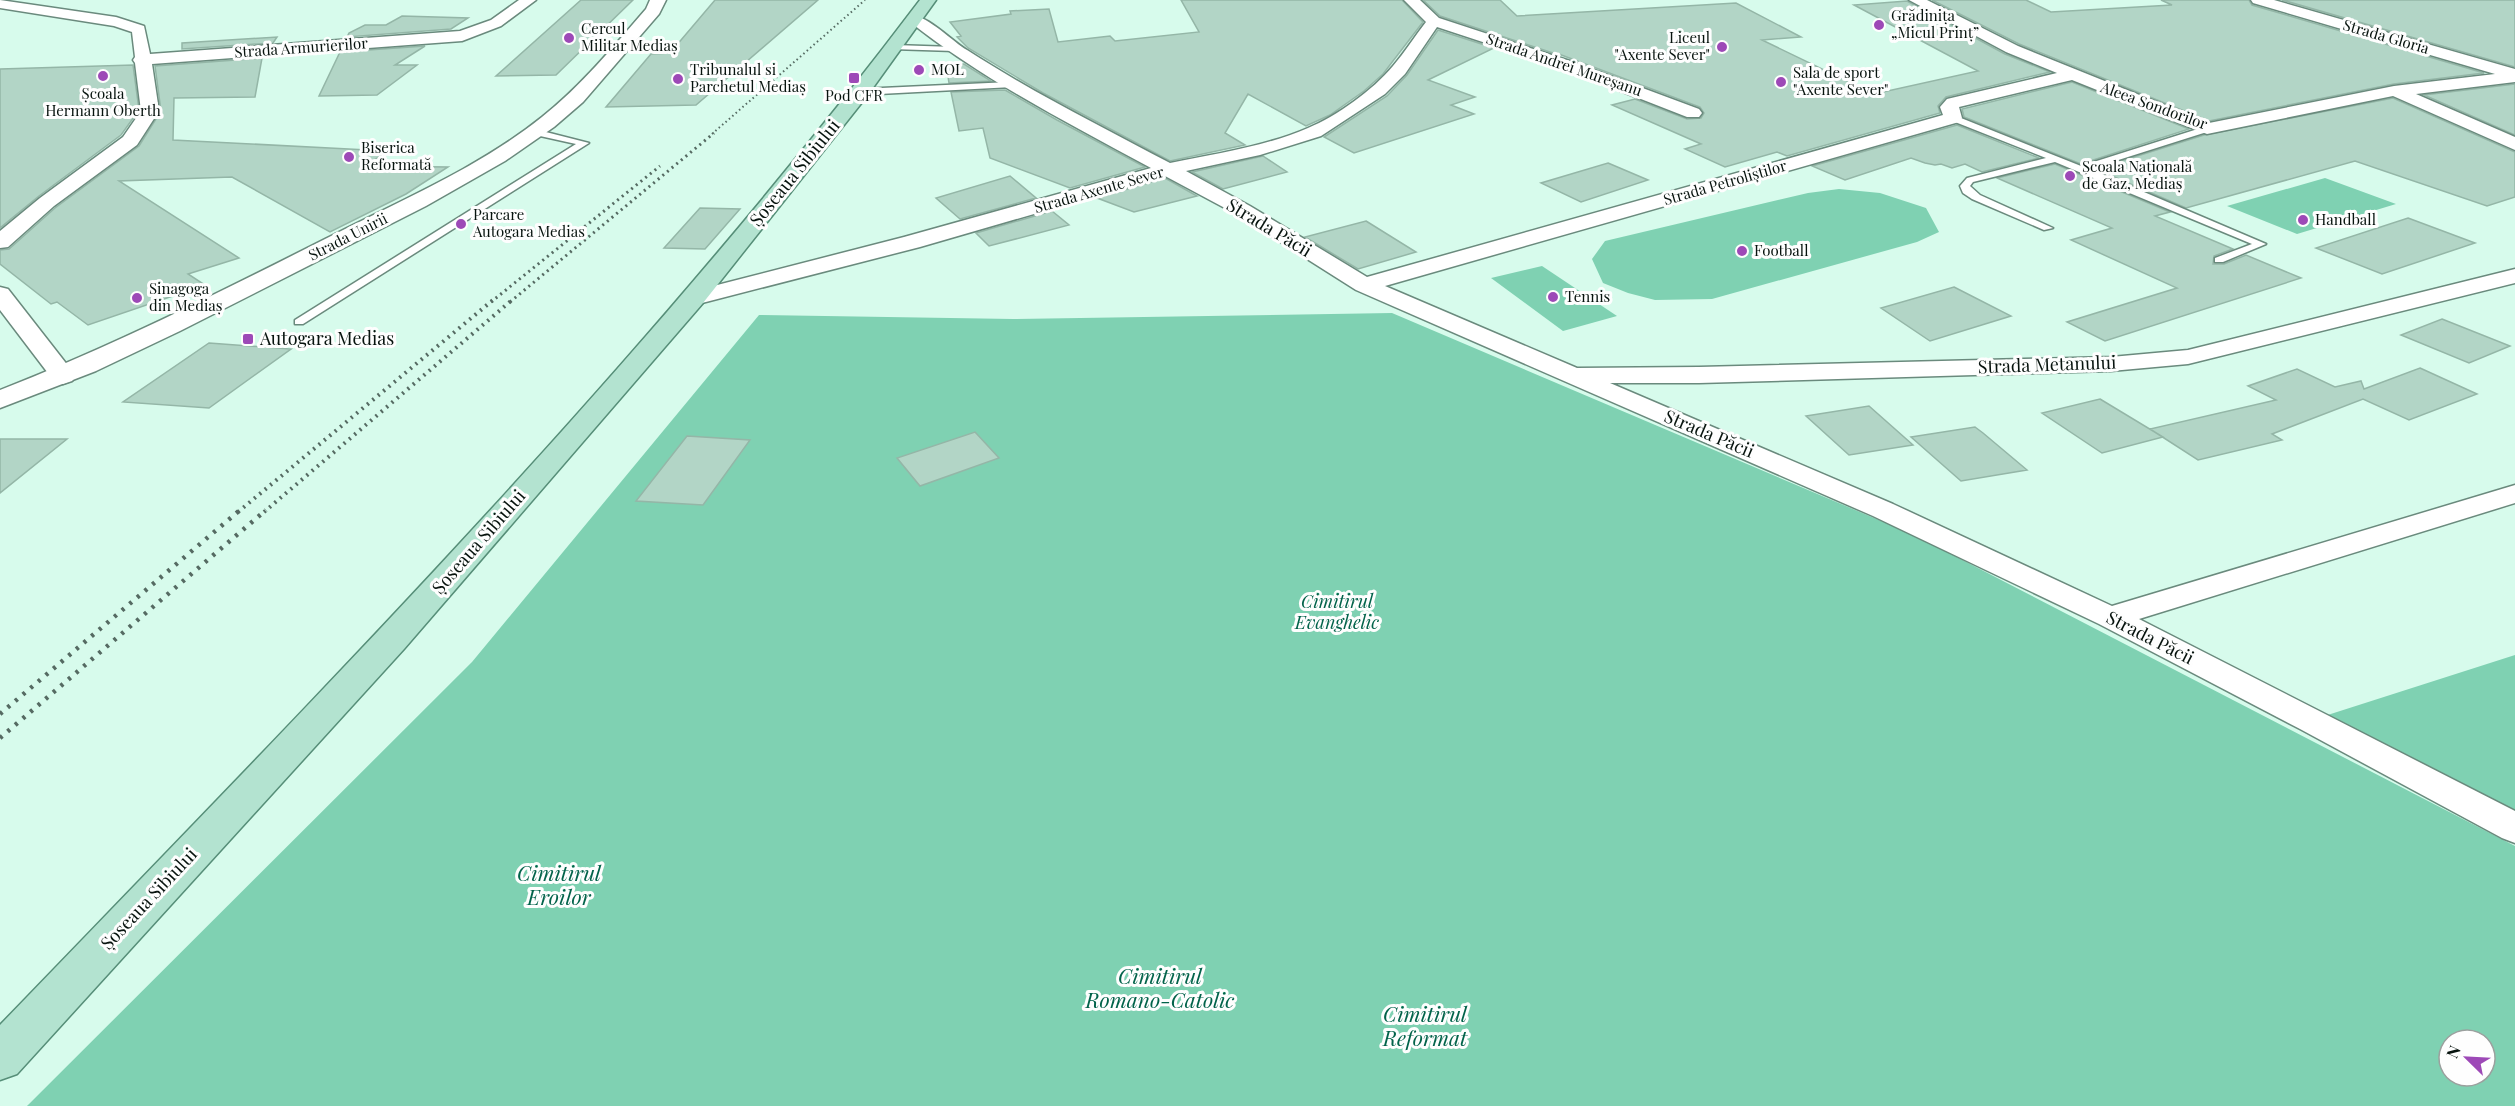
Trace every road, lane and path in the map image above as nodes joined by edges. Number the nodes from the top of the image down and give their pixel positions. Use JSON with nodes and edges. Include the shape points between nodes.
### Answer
{"nodes":[{"id":1,"x":529,"y":0,"type":"edge"},
{"id":2,"x":1412,"y":0,"type":"edge"},
{"id":3,"x":1916,"y":0,"type":"edge"},
{"id":4,"x":2258,"y":0,"type":"edge"},
{"id":5,"x":0,"y":4,"type":"edge"},
{"id":6,"x":660,"y":4,"type":"edge"},
{"id":7,"x":921,"y":10,"type":"edge"},
{"id":8,"x":1434,"y":21,"type":"junction"},
{"id":9,"x":894,"y":47,"type":"junction"},
{"id":10,"x":954,"y":49,"type":"junction"},
{"id":11,"x":141,"y":60,"type":"junction"},
{"id":12,"x":2072,"y":75,"type":"junction"},
{"id":13,"x":2515,"y":76,"type":"edge"},
{"id":14,"x":1010,"y":85,"type":"junction"},
{"id":15,"x":2394,"y":91,"type":"junction"},
{"id":16,"x":860,"y":92,"type":"junction"},
{"id":17,"x":1694,"y":113,"type":"dead end"},
{"id":18,"x":1953,"y":118,"type":"junction"},
{"id":19,"x":2207,"y":129,"type":"junction"},
{"id":20,"x":534,"y":132,"type":"junction"},
{"id":21,"x":2515,"y":144,"type":"edge"},
{"id":22,"x":2055,"y":159,"type":"junction"},
{"id":23,"x":2081,"y":169,"type":"junction"},
{"id":24,"x":1166,"y":170,"type":"junction"},
{"id":25,"x":2048,"y":228,"type":"dead end"},
{"id":26,"x":0,"y":242,"type":"edge"},
{"id":27,"x":2219,"y":260,"type":"dead end"},
{"id":28,"x":2515,"y":276,"type":"edge"},
{"id":29,"x":1364,"y":285,"type":"junction"},
{"id":30,"x":0,"y":294,"type":"edge"},
{"id":31,"x":694,"y":298,"type":"junction"},
{"id":32,"x":299,"y":322,"type":"dead end"},
{"id":33,"x":1569,"y":375,"type":"junction"},
{"id":34,"x":63,"y":376,"type":"junction"},
{"id":35,"x":0,"y":400,"type":"edge"},
{"id":36,"x":2515,"y":494,"type":"edge"},
{"id":37,"x":2110,"y":617,"type":"junction"},
{"id":38,"x":2515,"y":828,"type":"edge"},
{"id":39,"x":0,"y":1058,"type":"edge"}],
"edges":[{"from":1,"to":11,"type":"street","name":"Strada Armurierilor","via":[[496,23],[462,36]]},
{"from":2,"to":8,"type":"street"},
{"from":3,"to":12,"type":"street","name":"Aleea Sondorilor"},
{"from":4,"to":13,"type":"street","name":"Strada Gloria"},
{"from":5,"to":11,"type":"street","via":[[131,25],[141,34]]},
{"from":6,"to":20,"type":"main road","name":"Strada Unirii","via":[[571,101]]},
{"from":7,"to":9,"type":"main road","name":"Șoseaua Sibiului"},
{"from":7,"to":10,"type":"street","name":"Strada Păcii"},
{"from":8,"to":17,"type":"street","name":"Strada Andrei Mureșanu","via":[[1604,76]]},
{"from":8,"to":24,"type":"street","name":"Strada Axente Sever","via":[[1399,70],[1362,103],[1315,132],[1253,151]]},
{"from":9,"to":10,"type":"lane"},
{"from":9,"to":16,"type":"main road","name":"Șoseaua Sibiului"},
{"from":10,"to":14,"type":"street","name":"Strada Păcii"},
{"from":11,"to":26,"type":"street","via":[[150,111],[136,134]]},
{"from":12,"to":18,"type":"street","via":[[1953,103],[1949,107]]},
{"from":12,"to":19,"type":"street","name":"Aleea Sondorilor"},
{"from":13,"to":15,"type":"street","name":"Aleea Sondorilor"},
{"from":14,"to":16,"type":"lane"},
{"from":14,"to":24,"type":"street","name":"Strada Păcii"},
{"from":15,"to":19,"type":"street","name":"Aleea Sondorilor"},
{"from":15,"to":21,"type":"street"},
{"from":16,"to":31,"type":"main road","name":"Șoseaua Sibiului"},
{"from":18,"to":22,"type":"lane"},
{"from":18,"to":29,"type":"street","name":"Strada Petroliștilor"},
{"from":19,"to":23,"type":"lane"},
{"from":20,"to":32,"type":"lane","via":[[584,143]]},
{"from":20,"to":34,"type":"main road","name":"Strada Unirii","via":[[397,212]]},
{"from":22,"to":23,"type":"lane"},
{"from":22,"to":25,"type":"lane","via":[[1970,180],[1965,186],[1976,197]]},
{"from":23,"to":27,"type":"lane","via":[[2261,244]]},
{"from":24,"to":29,"type":"street","name":"Strada Păcii","via":[[1243,210]]},
{"from":24,"to":31,"type":"street","name":"Strada Axente Sever","via":[[912,242]]},
{"from":28,"to":33,"type":"street","name":"Strada Metanului","via":[[2188,357],[2110,364]]},
{"from":29,"to":33,"type":"street","name":"Strada Păcii"},
{"from":30,"to":34,"type":"street"},
{"from":31,"to":39,"type":"main road","name":"Șoseaua Sibiului","via":[[391,641]]},
{"from":33,"to":37,"type":"street","name":"Strada Păcii","via":[[1883,510]]},
{"from":34,"to":35,"type":"main road","name":"Strada Unirii"},
{"from":36,"to":37,"type":"street"},
{"from":37,"to":38,"type":"street","name":"Strada Păcii"}]}
